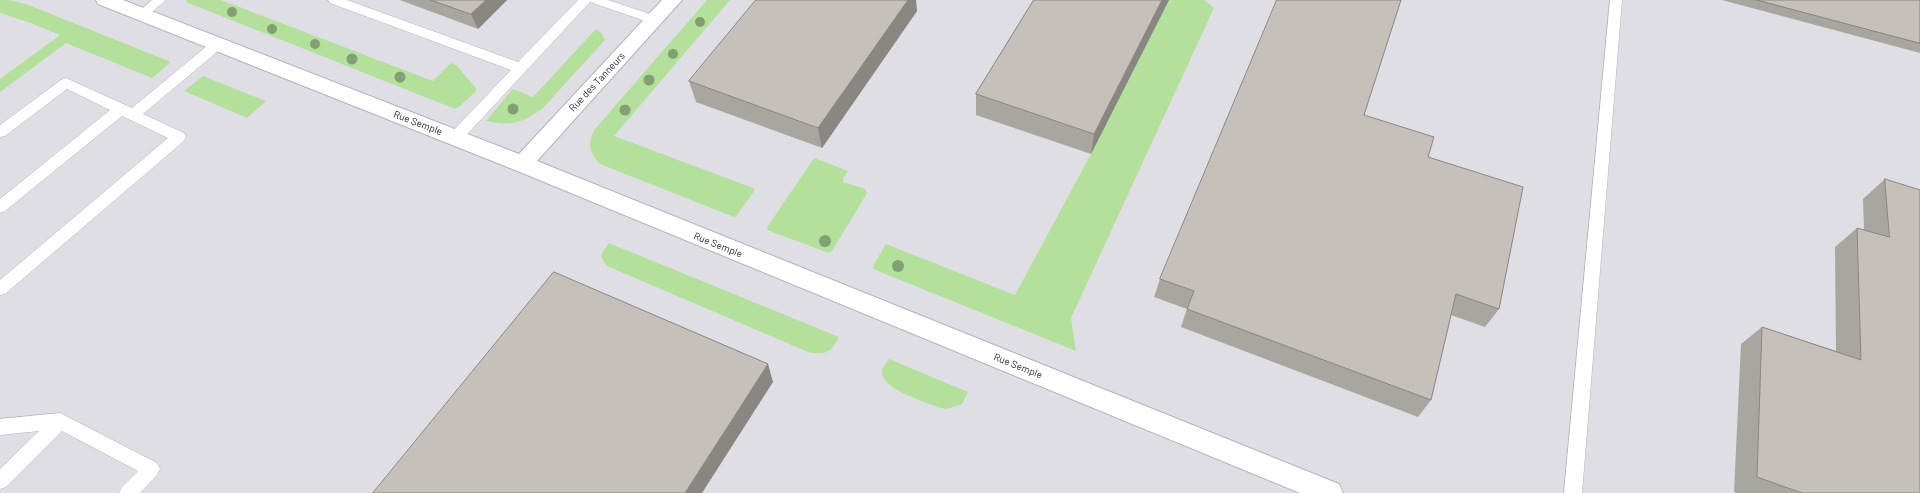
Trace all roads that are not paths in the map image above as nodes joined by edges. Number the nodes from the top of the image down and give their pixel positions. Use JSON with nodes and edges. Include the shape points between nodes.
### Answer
{"nodes":[{"id":1,"x":105,"y":0,"type":"edge"},
{"id":2,"x":160,"y":0,"type":"edge"},
{"id":3,"x":334,"y":0,"type":"edge"},
{"id":4,"x":585,"y":0,"type":"edge"},
{"id":5,"x":595,"y":0,"type":"edge"},
{"id":6,"x":673,"y":0,"type":"edge"},
{"id":7,"x":1616,"y":0,"type":"edge"},
{"id":8,"x":142,"y":14,"type":"junction"},
{"id":9,"x":654,"y":20,"type":"junction"},
{"id":10,"x":218,"y":44,"type":"junction"},
{"id":11,"x":520,"y":68,"type":"junction"},
{"id":12,"x":127,"y":112,"type":"junction"},
{"id":13,"x":0,"y":132,"type":"edge"},
{"id":14,"x":455,"y":138,"type":"junction"},
{"id":15,"x":522,"y":164,"type":"junction"},
{"id":16,"x":0,"y":207,"type":"edge"},
{"id":17,"x":0,"y":289,"type":"edge"},
{"id":18,"x":60,"y":421,"type":"junction"},
{"id":19,"x":0,"y":427,"type":"edge"},
{"id":20,"x":0,"y":481,"type":"edge"},
{"id":21,"x":128,"y":493,"type":"edge"},
{"id":22,"x":1330,"y":493,"type":"edge"},
{"id":23,"x":1573,"y":493,"type":"edge"}],
"edges":[{"from":1,"to":8,"type":"street","name":"Rue Semple"},
{"from":2,"to":8,"type":"lane"},
{"from":3,"to":11,"type":"lane"},
{"from":4,"to":11,"type":"lane"},
{"from":5,"to":9,"type":"lane"},
{"from":6,"to":9,"type":"street","name":"Rue des Tanneurs"},
{"from":7,"to":23,"type":"lane"},
{"from":8,"to":10,"type":"street","name":"Rue Semple"},
{"from":9,"to":15,"type":"street","name":"Rue des Tanneurs"},
{"from":10,"to":12,"type":"lane"},
{"from":10,"to":14,"type":"street","name":"Rue Semple"},
{"from":11,"to":14,"type":"lane"},
{"from":12,"to":13,"type":"lane","via":[[66,83]]},
{"from":12,"to":16,"type":"lane"},
{"from":12,"to":17,"type":"lane","via":[[179,137]]},
{"from":14,"to":15,"type":"street","name":"Rue Semple"},
{"from":15,"to":22,"type":"street","name":"Rue Semple"},
{"from":18,"to":19,"type":"lane"},
{"from":18,"to":20,"type":"lane"},
{"from":18,"to":21,"type":"lane","via":[[151,469]]}]}
